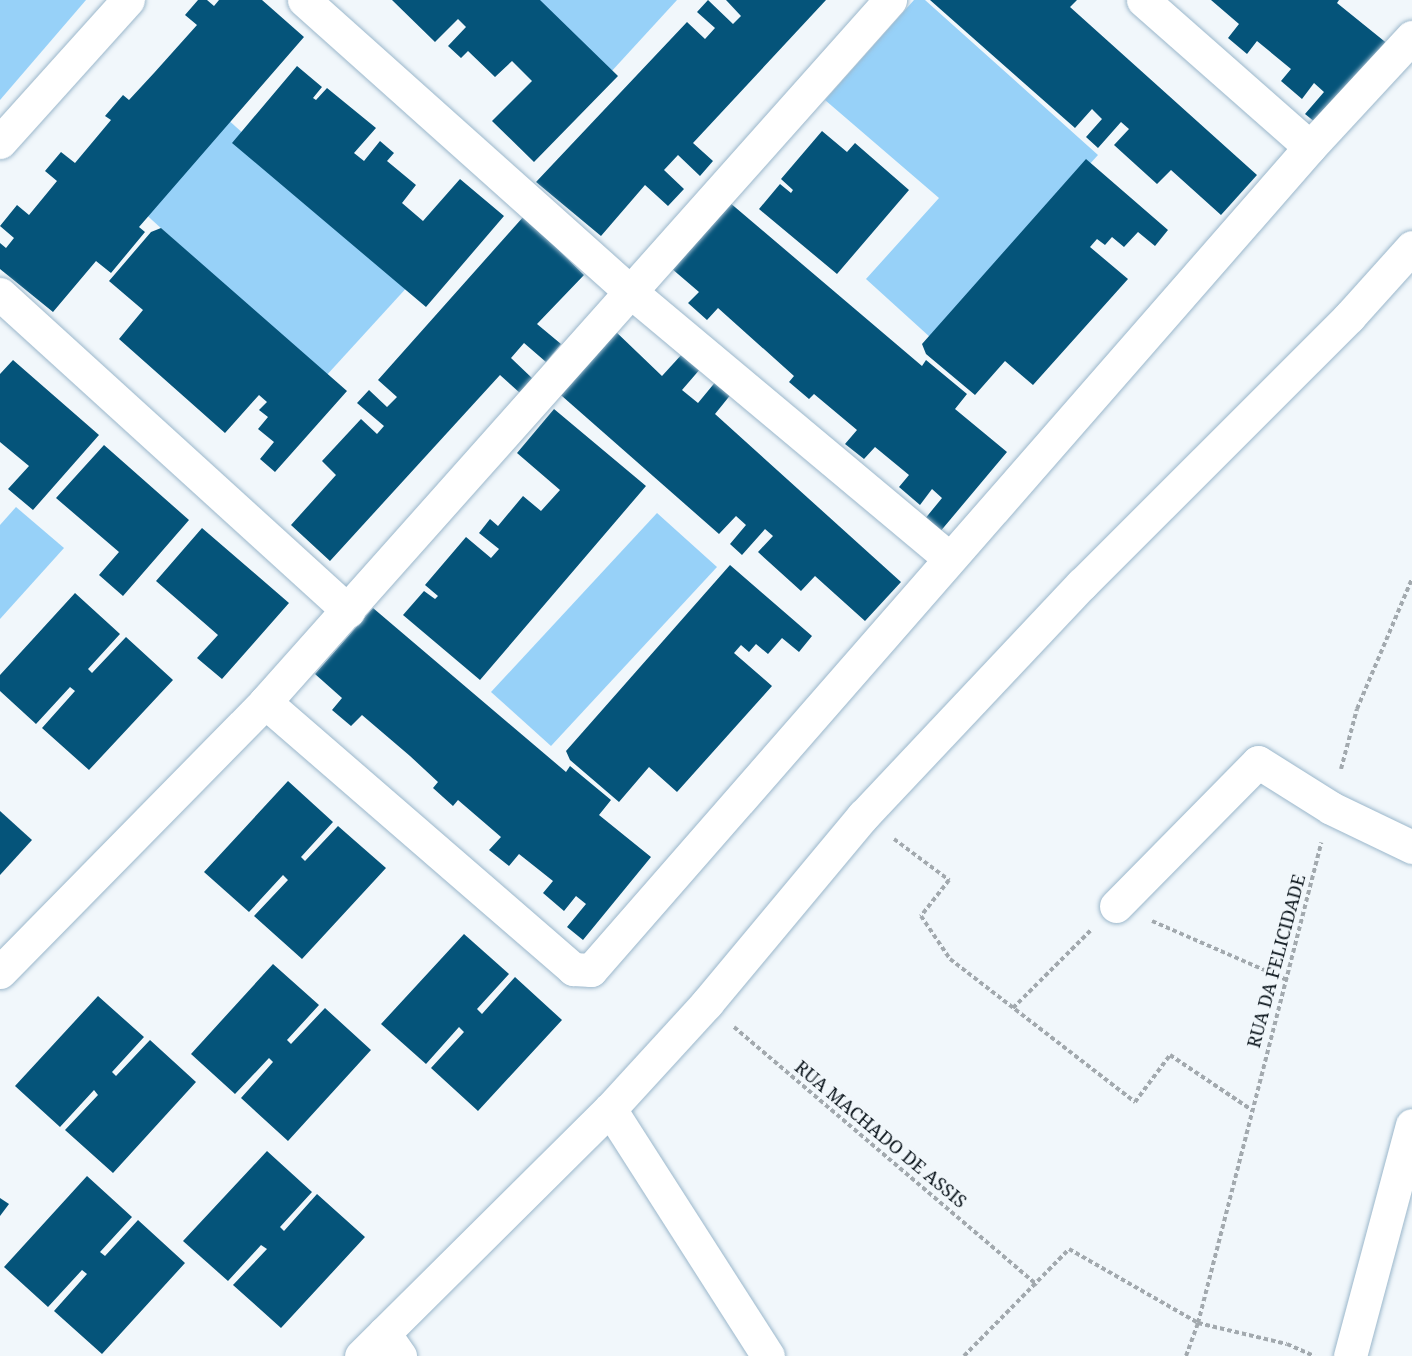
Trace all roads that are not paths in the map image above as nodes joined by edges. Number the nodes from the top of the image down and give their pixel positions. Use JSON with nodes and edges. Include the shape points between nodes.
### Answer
{"nodes":[{"id":1,"x":128,"y":0,"type":"edge"},
{"id":2,"x":304,"y":0,"type":"edge"},
{"id":3,"x":890,"y":0,"type":"edge"},
{"id":4,"x":1143,"y":0,"type":"edge"},
{"id":5,"x":1412,"y":37,"type":"edge"},
{"id":6,"x":0,"y":142,"type":"edge"},
{"id":7,"x":1310,"y":147,"type":"junction"},
{"id":8,"x":1412,"y":247,"type":"edge"},
{"id":9,"x":631,"y":292,"type":"junction"},
{"id":10,"x":0,"y":294,"type":"edge"},
{"id":11,"x":950,"y":558,"type":"junction"},
{"id":12,"x":348,"y":610,"type":"junction"},
{"id":13,"x":266,"y":702,"type":"junction"},
{"id":14,"x":1412,"y":847,"type":"edge"},
{"id":15,"x":1116,"y":906,"type":"road end"},
{"id":16,"x":0,"y":972,"type":"edge"},
{"id":17,"x":610,"y":1109,"type":"junction"},
{"id":18,"x":1412,"y":1125,"type":"edge"},
{"id":19,"x":392,"y":1344,"type":"edge"},
{"id":20,"x":361,"y":1356,"type":"edge"},
{"id":21,"x":768,"y":1356,"type":"edge"},
{"id":22,"x":1350,"y":1356,"type":"edge"}],
"edges":[{"from":1,"to":6,"type":"street"},
{"from":2,"to":9,"type":"street"},
{"from":3,"to":9,"type":"street"},
{"from":4,"to":7,"type":"street"},
{"from":5,"to":7,"type":"street"},
{"from":7,"to":11,"type":"street"},
{"from":8,"to":17,"type":"street","via":[[1349,317],[1082,584],[864,816],[706,1003]]},
{"from":9,"to":11,"type":"street"},
{"from":9,"to":12,"type":"street"},
{"from":10,"to":12,"type":"street"},
{"from":11,"to":13,"type":"street","via":[[596,966],[585,972],[573,969]]},
{"from":12,"to":13,"type":"street"},
{"from":13,"to":16,"type":"street"},
{"from":14,"to":15,"type":"street","via":[[1331,807],[1258,762]]},
{"from":17,"to":19,"type":"street"},
{"from":17,"to":21,"type":"street"},
{"from":18,"to":22,"type":"street"},
{"from":19,"to":20,"type":"street"}]}
